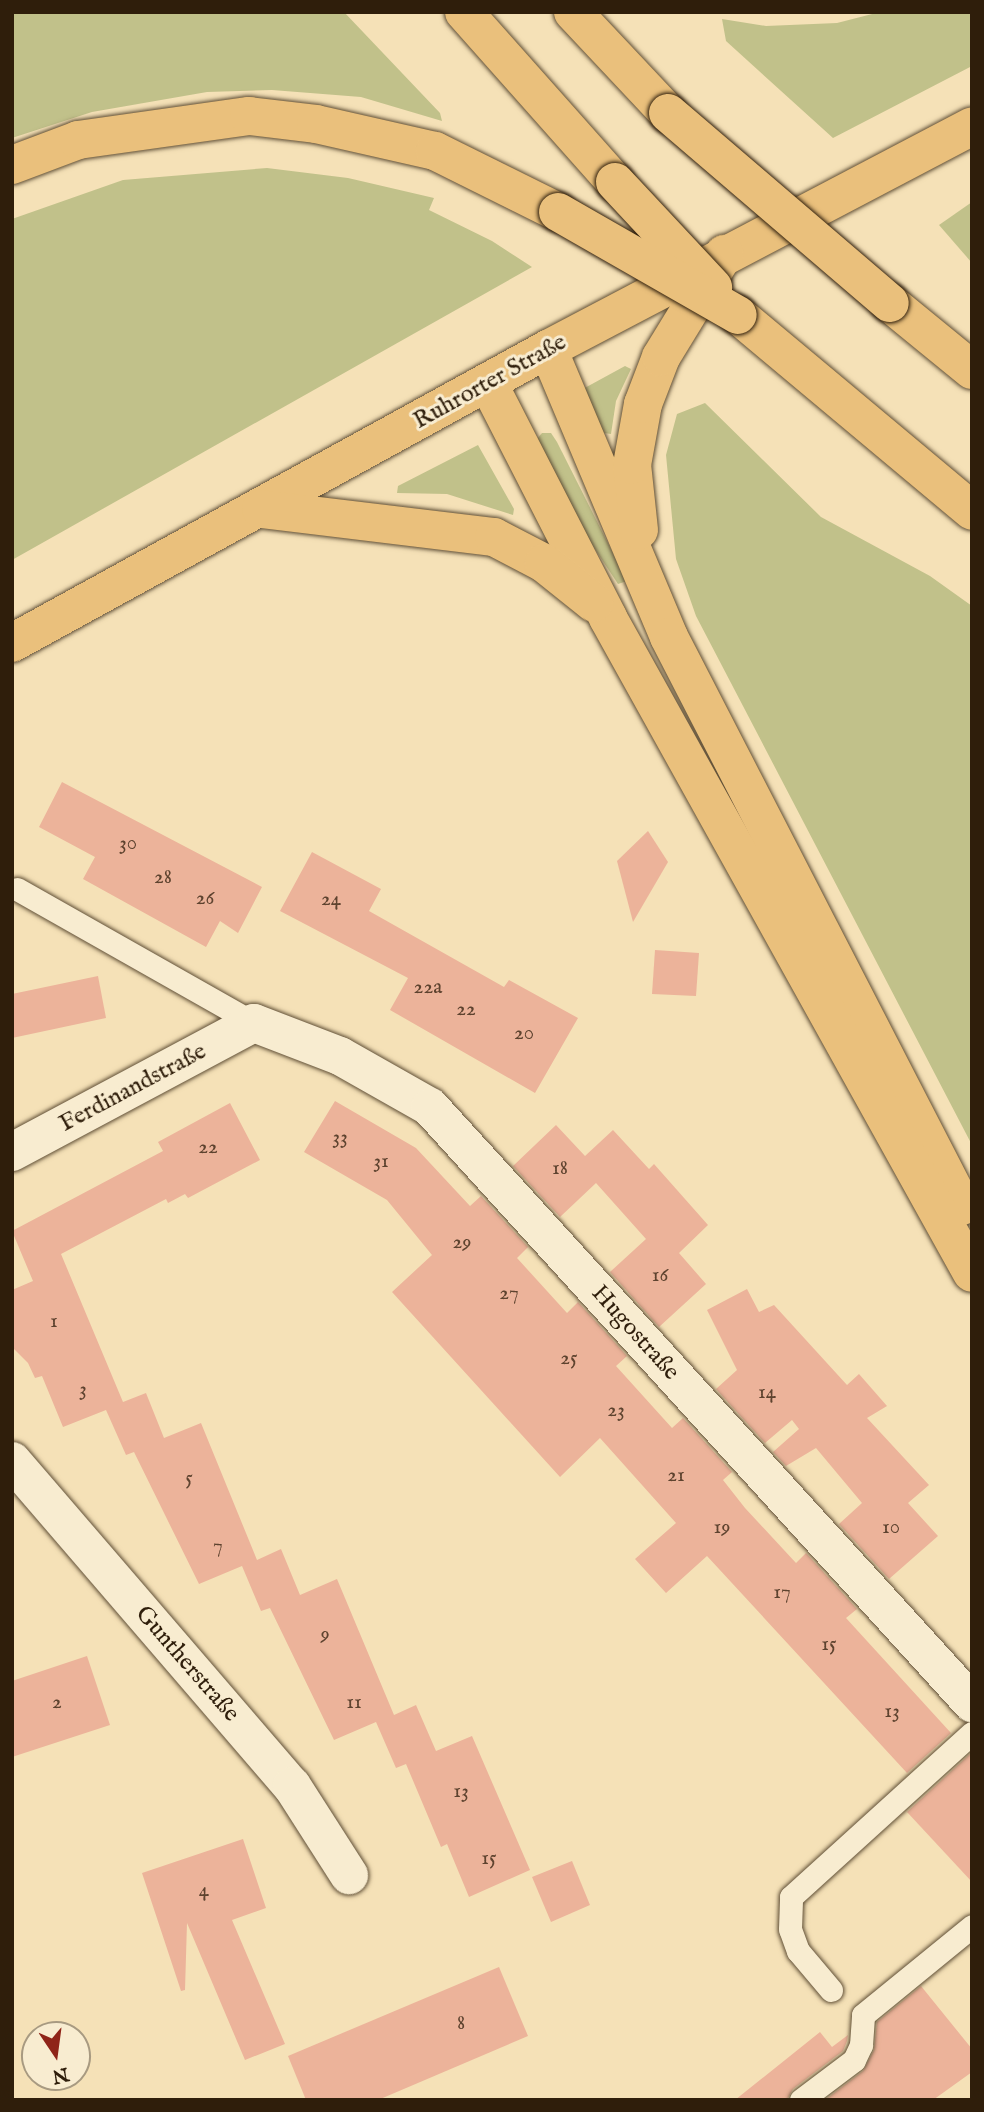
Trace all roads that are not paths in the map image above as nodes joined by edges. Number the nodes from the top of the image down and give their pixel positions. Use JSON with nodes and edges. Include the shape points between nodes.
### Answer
{"nodes":[{"id":1,"x":464,"y":12,"type":"edge"},
{"id":2,"x":573,"y":12,"type":"edge"},
{"id":3,"x":972,"y":126,"type":"edge"},
{"id":4,"x":12,"y":165,"type":"edge"},
{"id":5,"x":724,"y":254,"type":"junction"},
{"id":6,"x":738,"y":315,"type":"junction"},
{"id":7,"x":548,"y":349,"type":"junction"},
{"id":8,"x":972,"y":370,"type":"edge"},
{"id":9,"x":488,"y":383,"type":"junction"},
{"id":10,"x":261,"y":509,"type":"junction"},
{"id":11,"x":972,"y":511,"type":"edge"},
{"id":12,"x":608,"y":618,"type":"junction"},
{"id":13,"x":669,"y":637,"type":"junction"},
{"id":14,"x":12,"y":643,"type":"edge"},
{"id":15,"x":17,"y":889,"type":"dead end"},
{"id":16,"x":254,"y":1023,"type":"junction"},
{"id":17,"x":12,"y":1152,"type":"edge"},
{"id":18,"x":972,"y":1223,"type":"edge"},
{"id":19,"x":972,"y":1273,"type":"edge"},
{"id":20,"x":12,"y":1461,"type":"edge"},
{"id":21,"x":972,"y":1703,"type":"edge"},
{"id":22,"x":972,"y":1733,"type":"edge"},
{"id":23,"x":349,"y":1875,"type":"dead end"},
{"id":24,"x":972,"y":1926,"type":"edge"},
{"id":25,"x":831,"y":1990,"type":"dead end"},
{"id":26,"x":801,"y":2100,"type":"edge"}],
"edges":[{"from":1,"to":6,"type":"main road","bridge":true},
{"from":2,"to":8,"type":"main road","bridge":true,"via":[[668,113]]},
{"from":3,"to":5,"type":"main road","name":"Ruhrorter Straße"},
{"from":4,"to":6,"type":"main road","bridge":true,"via":[[78,140],[249,116],[316,124],[435,151],[558,212]]},
{"from":5,"to":7,"type":"main road","name":"Ruhrorter Straße"},
{"from":5,"to":13,"type":"main road","via":[[661,357],[643,404],[632,465],[634,511]]},
{"from":6,"to":11,"type":"main road"},
{"from":7,"to":9,"type":"main road","name":"Ruhrorter Straße"},
{"from":7,"to":13,"type":"main road"},
{"from":9,"to":10,"type":"main road","name":"Ruhrorter Straße"},
{"from":9,"to":12,"type":"main road"},
{"from":10,"to":12,"type":"main road","via":[[494,537],[544,563]]},
{"from":10,"to":14,"type":"main road","name":"Ruhrorter Straße"},
{"from":12,"to":19,"type":"main road"},
{"from":13,"to":18,"type":"main road"},
{"from":15,"to":16,"type":"lane"},
{"from":16,"to":17,"type":"street","name":"Ferdinandstraße"},
{"from":16,"to":21,"type":"street","name":"Hugostraße","via":[[340,1056],[430,1107]]},
{"from":20,"to":23,"type":"street","name":"Guntherstraße","via":[[292,1786]]},
{"from":22,"to":25,"type":"lane","via":[[791,1897],[790,1929],[798,1951]]},
{"from":24,"to":26,"type":"lane","via":[[863,2015],[861,2045],[854,2060]]}]}
